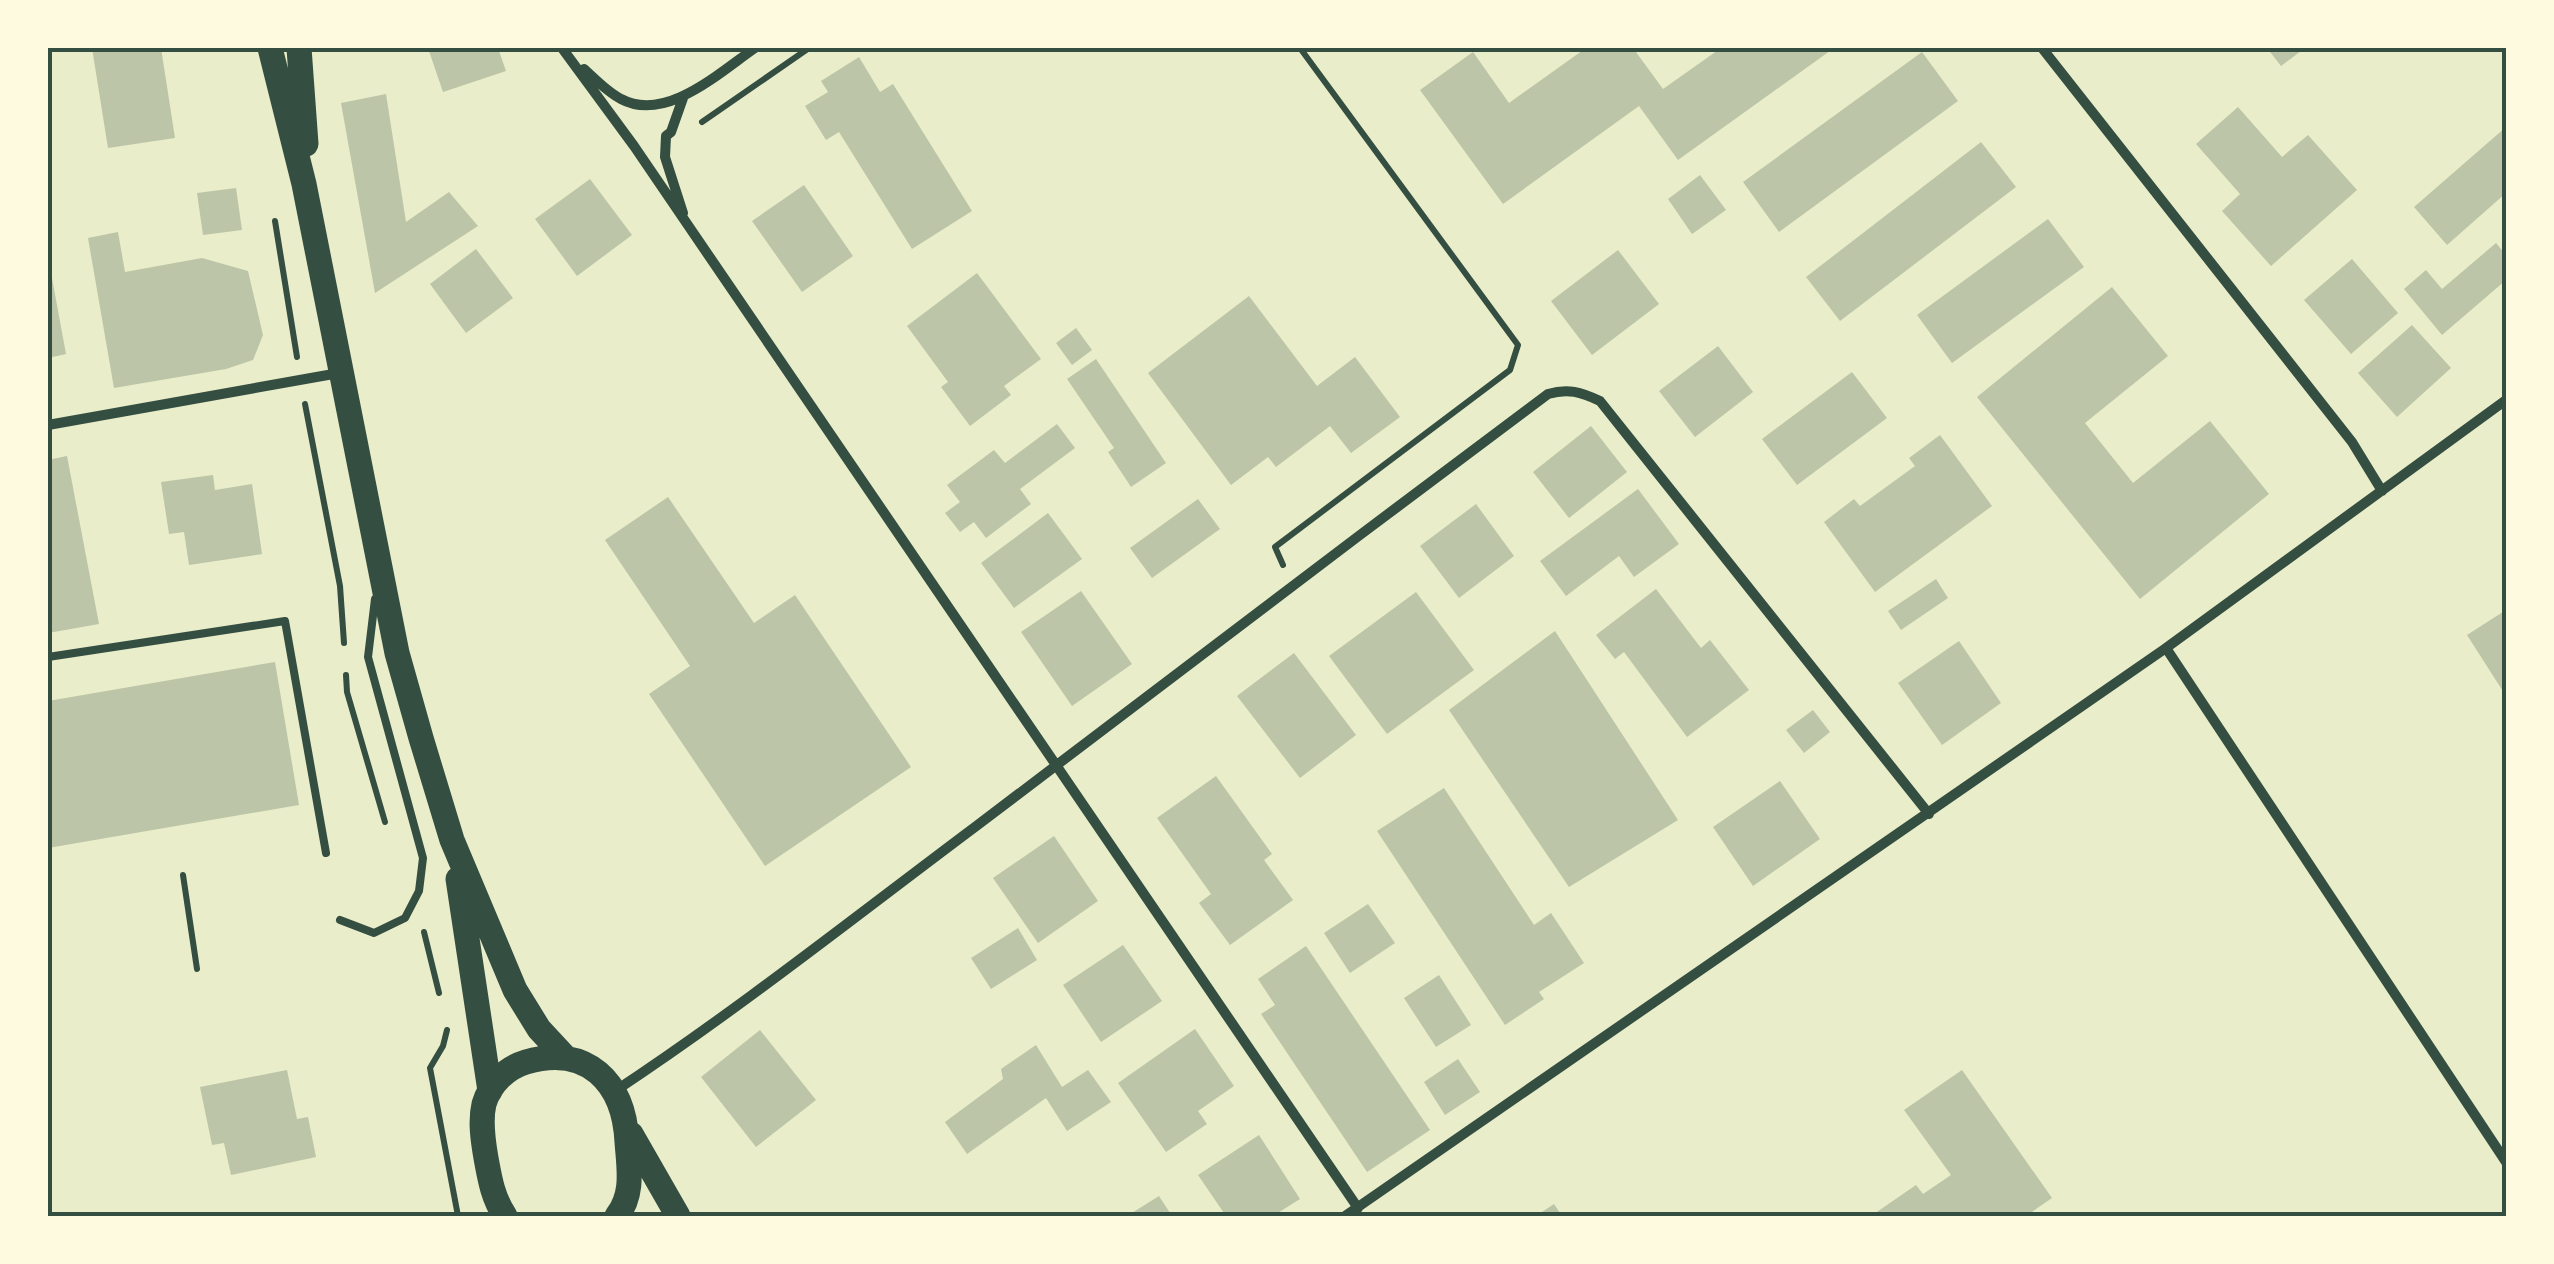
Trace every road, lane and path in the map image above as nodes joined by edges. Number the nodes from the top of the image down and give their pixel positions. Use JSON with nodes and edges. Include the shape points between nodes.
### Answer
{"nodes":[{"id":1,"x":270,"y":48,"type":"edge"},
{"id":2,"x":298,"y":48,"type":"edge"},
{"id":3,"x":562,"y":48,"type":"edge"},
{"id":4,"x":755,"y":48,"type":"edge"},
{"id":5,"x":1300,"y":48,"type":"edge"},
{"id":6,"x":2042,"y":48,"type":"edge"},
{"id":7,"x":572,"y":58,"type":"junction"},
{"id":8,"x":683,"y":98,"type":"junction"},
{"id":9,"x":304,"y":184,"type":"junction"},
{"id":10,"x":273,"y":210,"type":"dead end"},
{"id":11,"x":686,"y":224,"type":"junction"},
{"id":12,"x":292,"y":318,"type":"dead end"},
{"id":13,"x":340,"y":372,"type":"junction"},
{"id":14,"x":2506,"y":400,"type":"edge"},
{"id":15,"x":48,"y":425,"type":"edge"},
{"id":16,"x":2382,"y":490,"type":"junction"},
{"id":17,"x":380,"y":564,"type":"junction"},
{"id":18,"x":1292,"y":585,"type":"junction"},
{"id":19,"x":2166,"y":648,"type":"junction"},
{"id":20,"x":48,"y":657,"type":"edge"},
{"id":21,"x":1057,"y":765,"type":"junction"},
{"id":22,"x":1928,"y":814,"type":"junction"},
{"id":23,"x":452,"y":840,"type":"junction"},
{"id":24,"x":326,"y":852,"type":"dead end"},
{"id":25,"x":184,"y":875,"type":"dead end"},
{"id":26,"x":340,"y":920,"type":"dead end"},
{"id":27,"x":196,"y":969,"type":"dead end"},
{"id":28,"x":565,"y":1057,"type":"junction"},
{"id":29,"x":490,"y":1091,"type":"junction"},
{"id":30,"x":614,"y":1091,"type":"junction"},
{"id":31,"x":626,"y":1126,"type":"junction"},
{"id":32,"x":2506,"y":1162,"type":"edge"},
{"id":33,"x":1358,"y":1208,"type":"junction"},
{"id":34,"x":505,"y":1216,"type":"edge"},
{"id":35,"x":617,"y":1216,"type":"edge"},
{"id":36,"x":678,"y":1216,"type":"edge"},
{"id":37,"x":1345,"y":1216,"type":"edge"}],
"edges":[{"from":1,"to":9,"type":"main road"},
{"from":2,"to":9,"type":"main road"},
{"from":3,"to":7,"type":"street"},
{"from":4,"to":8,"type":"street"},
{"from":5,"to":18,"type":"path","via":[[1518,346],[1510,370],[1275,547]]},
{"from":6,"to":16,"type":"street","via":[[2352,442]]},
{"from":7,"to":8,"type":"street","via":[[623,100],[652,105]]},
{"from":7,"to":11,"type":"street"},
{"from":8,"to":11,"type":"street","via":[[666,136],[665,157]]},
{"from":9,"to":13,"type":"main road"},
{"from":10,"to":12,"type":"path"},
{"from":11,"to":21,"type":"street"},
{"from":13,"to":15,"type":"street"},
{"from":13,"to":17,"type":"main road"},
{"from":14,"to":16,"type":"street"},
{"from":16,"to":19,"type":"street"},
{"from":17,"to":23,"type":"main road","via":[[398,653]]},
{"from":17,"to":26,"type":"lane","via":[[368,657],[423,858],[420,891],[405,918],[374,933]]},
{"from":18,"to":21,"type":"street"},
{"from":18,"to":22,"type":"street","via":[[1548,394],[1574,390],[1600,400]]},
{"from":19,"to":22,"type":"street"},
{"from":19,"to":32,"type":"street"},
{"from":20,"to":24,"type":"lane","via":[[285,621]]},
{"from":21,"to":30,"type":"street"},
{"from":21,"to":33,"type":"street"},
{"from":22,"to":33,"type":"street"},
{"from":23,"to":28,"type":"main road","via":[[515,990]]},
{"from":23,"to":29,"type":"main road"},
{"from":25,"to":27,"type":"path"},
{"from":28,"to":29,"type":"main road","via":[[517,1065]]},
{"from":28,"to":30,"type":"main road","via":[[600,1073]]},
{"from":29,"to":34,"type":"main road","via":[[484,1151],[491,1189]]},
{"from":30,"to":31,"type":"main road"},
{"from":31,"to":35,"type":"main road","via":[[630,1188]]},
{"from":31,"to":36,"type":"main road"},
{"from":33,"to":37,"type":"street"}]}
